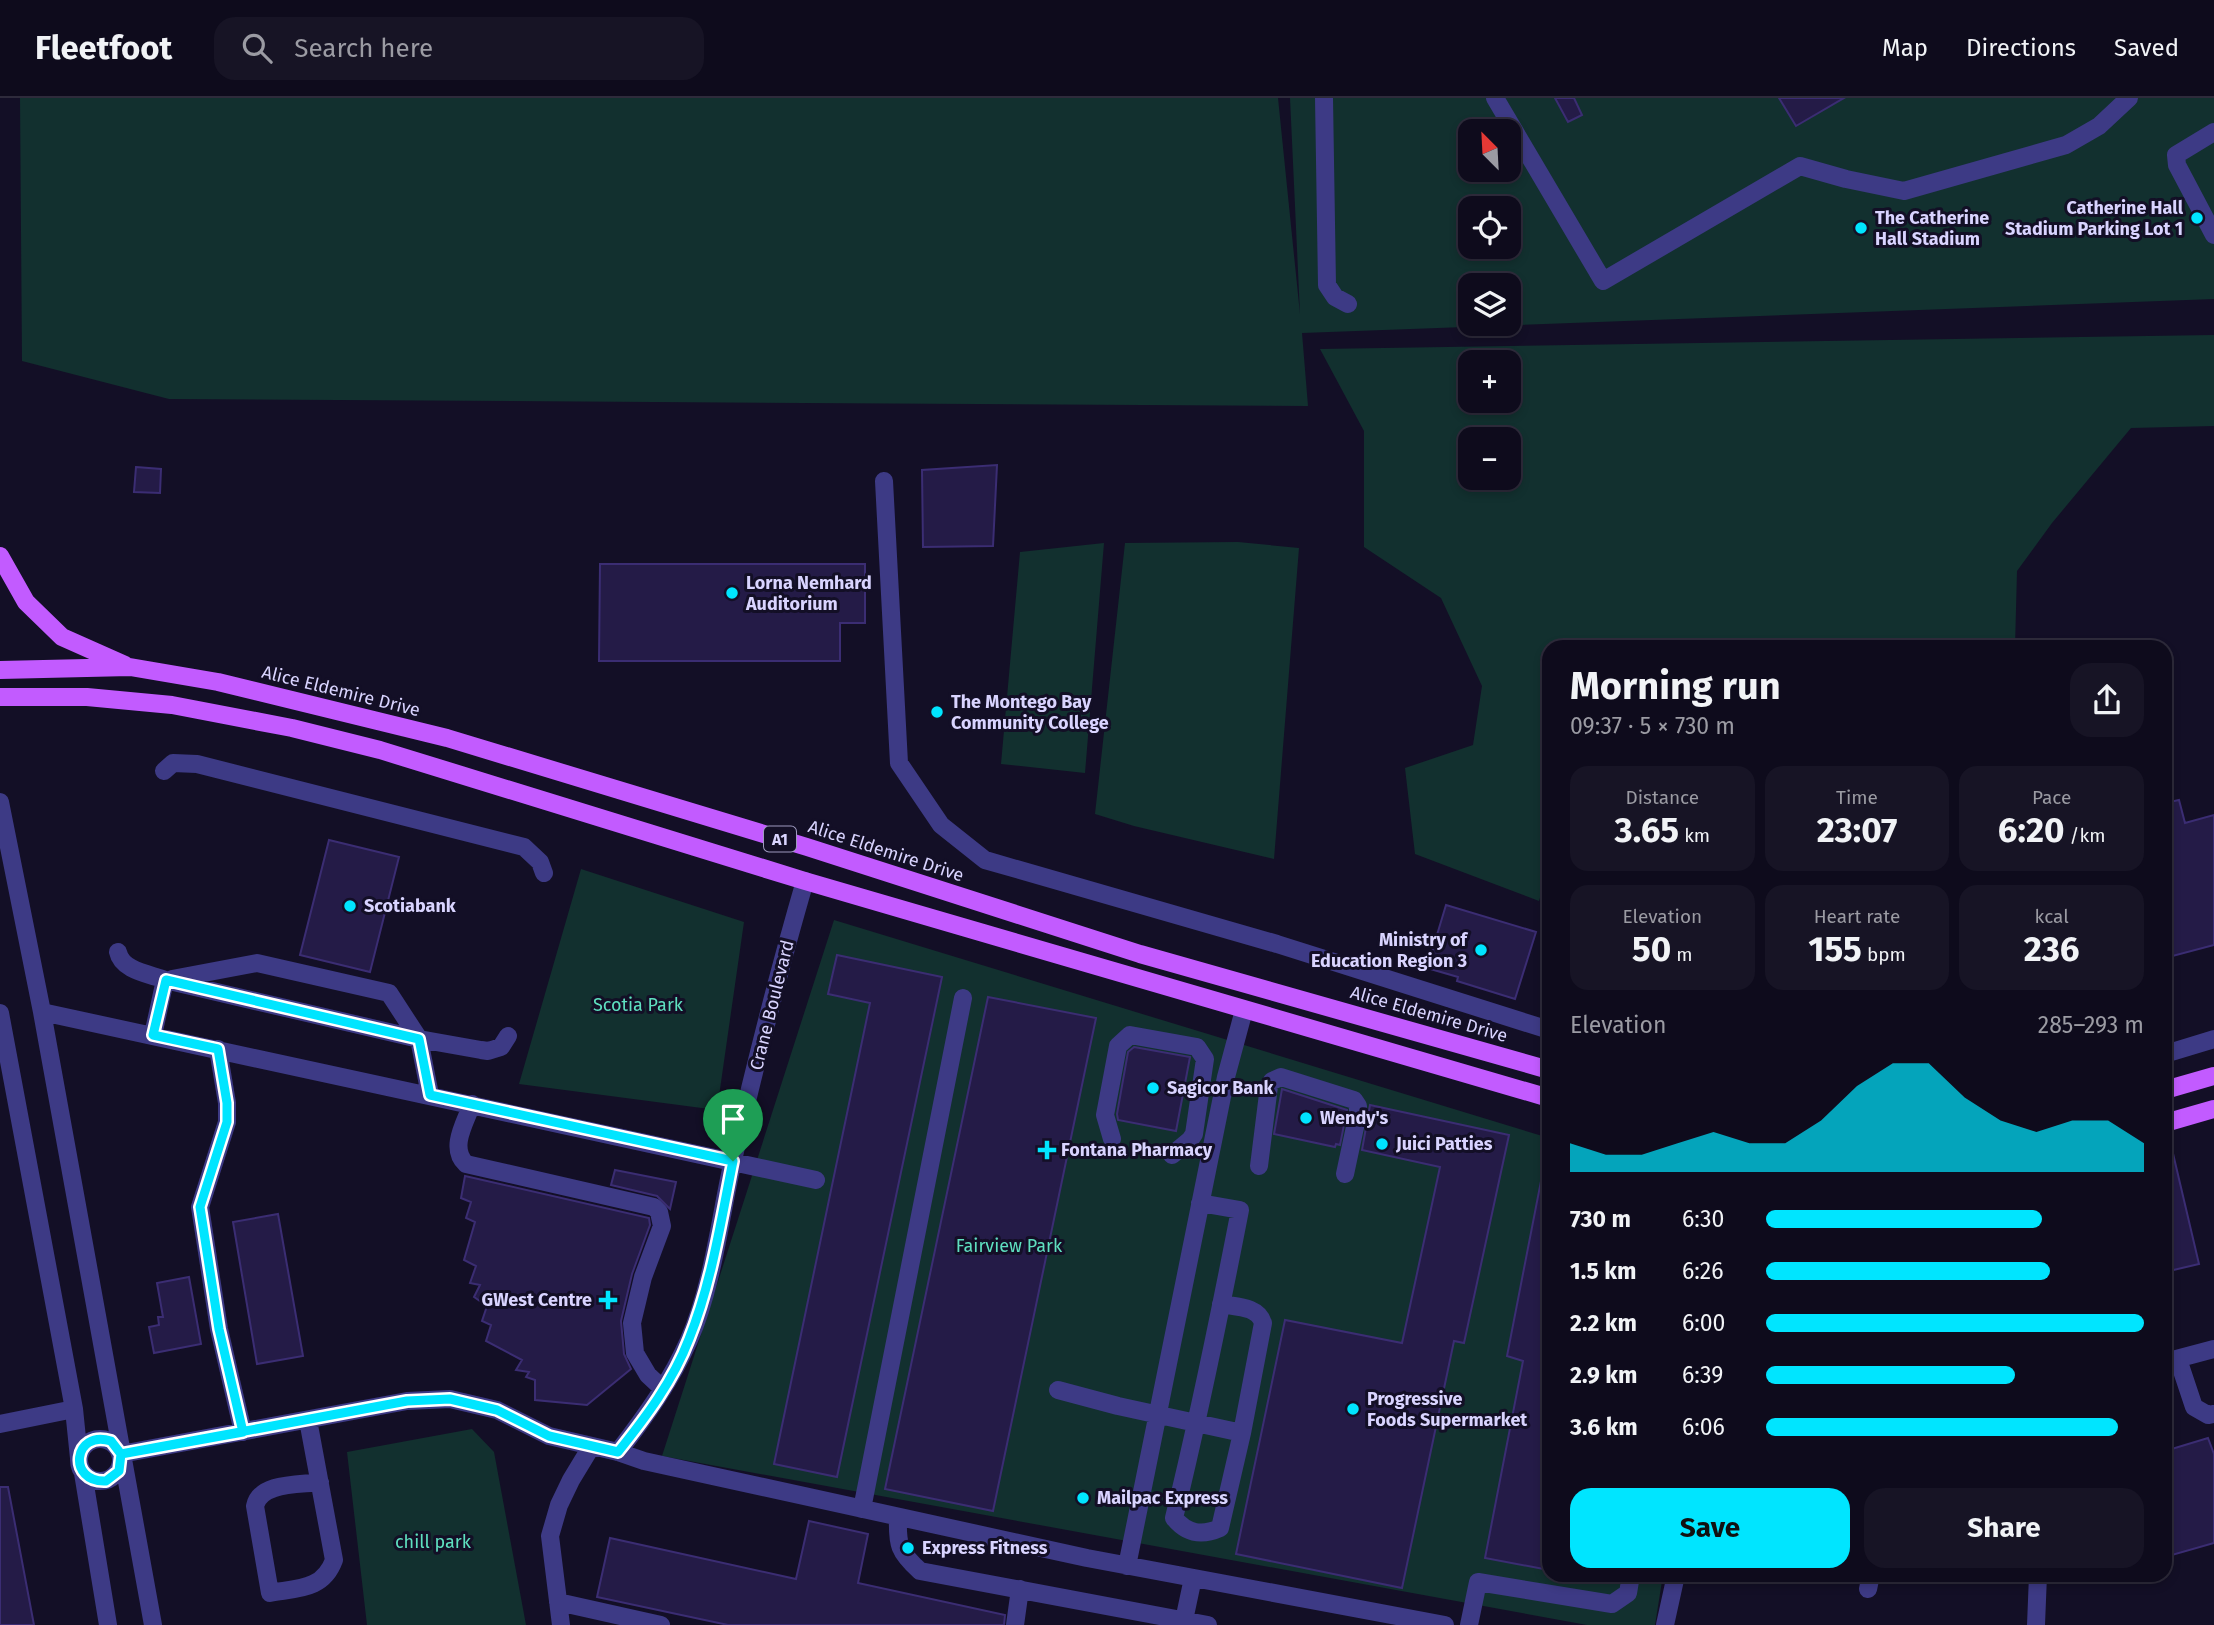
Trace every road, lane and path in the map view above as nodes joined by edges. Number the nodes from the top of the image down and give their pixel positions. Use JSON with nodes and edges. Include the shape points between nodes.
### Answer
{"nodes":[{"id":1,"x":1324,"y":98,"type":"edge"},
{"id":2,"x":1495,"y":98,"type":"edge"},
{"id":3,"x":2129,"y":98,"type":"edge"},
{"id":4,"x":2214,"y":132,"type":"edge"},
{"id":5,"x":2214,"y":235,"type":"edge"},
{"id":6,"x":1348,"y":304,"type":"dead end"},
{"id":7,"x":884,"y":481,"type":"dead end"},
{"id":8,"x":0,"y":556,"type":"edge"},
{"id":9,"x":130,"y":667,"type":"junction"},
{"id":10,"x":0,"y":670,"type":"edge"},
{"id":11,"x":0,"y":697,"type":"edge"},
{"id":12,"x":164,"y":771,"type":"dead end"},
{"id":13,"x":0,"y":802,"type":"edge"},
{"id":14,"x":544,"y":873,"type":"dead end"},
{"id":15,"x":805,"y":881,"type":"junction"},
{"id":16,"x":118,"y":952,"type":"dead end"},
{"id":17,"x":166,"y":980,"type":"junction"},
{"id":18,"x":964,"y":998,"type":"dead end"},
{"id":19,"x":1244,"y":1010,"type":"junction"},
{"id":20,"x":42,"y":1012,"type":"junction"},
{"id":21,"x":0,"y":1013,"type":"edge"},
{"id":22,"x":1542,"y":1028,"type":"edge"},
{"id":23,"x":153,"y":1035,"type":"junction"},
{"id":24,"x":508,"y":1036,"type":"dead end"},
{"id":25,"x":419,"y":1039,"type":"junction"},
{"id":26,"x":2214,"y":1039,"type":"edge"},
{"id":27,"x":218,"y":1049,"type":"junction"},
{"id":28,"x":2172,"y":1052,"type":"edge"},
{"id":29,"x":1542,"y":1067,"type":"edge"},
{"id":30,"x":2214,"y":1076,"type":"edge"},
{"id":31,"x":2172,"y":1088,"type":"edge"},
{"id":32,"x":430,"y":1095,"type":"junction"},
{"id":33,"x":1542,"y":1096,"type":"edge"},
{"id":34,"x":472,"y":1104,"type":"junction"},
{"id":35,"x":2214,"y":1109,"type":"edge"},
{"id":36,"x":2172,"y":1121,"type":"edge"},
{"id":37,"x":1112,"y":1139,"type":"dead end"},
{"id":38,"x":1172,"y":1155,"type":"dead end"},
{"id":39,"x":733,"y":1161,"type":"junction"},
{"id":40,"x":1259,"y":1166,"type":"dead end"},
{"id":41,"x":1345,"y":1174,"type":"dead end"},
{"id":42,"x":816,"y":1180,"type":"dead end"},
{"id":43,"x":1200,"y":1203,"type":"junction"},
{"id":44,"x":1221,"y":1304,"type":"junction"},
{"id":45,"x":2214,"y":1349,"type":"edge"},
{"id":46,"x":2172,"y":1361,"type":"edge"},
{"id":47,"x":2172,"y":1363,"type":"edge"},
{"id":48,"x":663,"y":1389,"type":"junction"},
{"id":49,"x":1058,"y":1390,"type":"dead end"},
{"id":50,"x":74,"y":1409,"type":"junction"},
{"id":51,"x":1157,"y":1413,"type":"junction"},
{"id":52,"x":2214,"y":1414,"type":"edge"},
{"id":53,"x":308,"y":1420,"type":"junction"},
{"id":54,"x":1197,"y":1423,"type":"junction"},
{"id":55,"x":0,"y":1424,"type":"edge"},
{"id":56,"x":243,"y":1432,"type":"junction"},
{"id":57,"x":1242,"y":1433,"type":"junction"},
{"id":58,"x":591,"y":1447,"type":"junction"},
{"id":59,"x":618,"y":1452,"type":"junction"},
{"id":60,"x":121,"y":1454,"type":"junction"},
{"id":61,"x":81,"y":1465,"type":"junction"},
{"id":62,"x":320,"y":1482,"type":"junction"},
{"id":63,"x":862,"y":1509,"type":"junction"},
{"id":64,"x":898,"y":1517,"type":"junction"},
{"id":65,"x":1127,"y":1566,"type":"junction"},
{"id":66,"x":1193,"y":1578,"type":"junction"},
{"id":67,"x":1630,"y":1582,"type":"edge"},
{"id":68,"x":1674,"y":1582,"type":"edge"},
{"id":69,"x":2038,"y":1582,"type":"edge"},
{"id":70,"x":1020,"y":1589,"type":"junction"},
{"id":71,"x":558,"y":1602,"type":"junction"},
{"id":72,"x":1184,"y":1623,"type":"edge"},
{"id":73,"x":108,"y":1625,"type":"edge"},
{"id":74,"x":153,"y":1625,"type":"edge"},
{"id":75,"x":561,"y":1625,"type":"edge"},
{"id":76,"x":661,"y":1625,"type":"edge"},
{"id":77,"x":1015,"y":1625,"type":"edge"},
{"id":78,"x":1208,"y":1625,"type":"edge"},
{"id":79,"x":1446,"y":1625,"type":"edge"},
{"id":80,"x":1469,"y":1625,"type":"edge"},
{"id":81,"x":1665,"y":1625,"type":"edge"},
{"id":82,"x":2036,"y":1625,"type":"edge"}],
"edges":[{"from":1,"to":6,"type":"lane","via":[[1327,285],[1335,298]]},
{"from":2,"to":3,"type":"lane","via":[[1603,281],[1800,166],[1904,191],[2066,145],[2099,126]]},
{"from":4,"to":5,"type":"lane","via":[[2176,155]]},
{"from":7,"to":22,"type":"lane","via":[[899,763],[941,825],[985,860],[1277,944]]},
{"from":8,"to":9,"type":"main road","via":[[26,602],[62,637]]},
{"from":9,"to":10,"type":"main road","name":"Alice Eldemire Drive","number":"A1"},
{"from":9,"to":29,"type":"main road","name":"Alice Eldemire Drive","number":"A1","via":[[218,682],[447,738],[1140,954]]},
{"from":11,"to":15,"type":"main road","number":"A1","via":[[87,697],[172,705],[292,728],[380,750]]},
{"from":12,"to":14,"type":"lane","via":[[173,763],[197,764],[524,847],[540,862]]},
{"from":13,"to":20,"type":"lane"},
{"from":15,"to":19,"type":"main road","number":"A1"},
{"from":15,"to":39,"type":"lane","name":"Crane Boulevard"},
{"from":16,"to":17,"type":"lane","via":[[128,967]]},
{"from":17,"to":23,"type":"lane"},
{"from":17,"to":25,"type":"lane"},
{"from":17,"to":25,"type":"lane","via":[[257,963],[389,993]]},
{"from":18,"to":63,"type":"lane"},
{"from":19,"to":33,"type":"main road","number":"A1"},
{"from":19,"to":43,"type":"lane"},
{"from":20,"to":23,"type":"lane"},
{"from":20,"to":60,"type":"lane"},
{"from":21,"to":50,"type":"lane"},
{"from":23,"to":27,"type":"lane"},
{"from":24,"to":25,"type":"lane","via":[[500,1047],[488,1051]]},
{"from":25,"to":32,"type":"lane"},
{"from":26,"to":28,"type":"lane"},
{"from":27,"to":32,"type":"lane"},
{"from":27,"to":56,"type":"lane","via":[[227,1122],[200,1207],[219,1329]]},
{"from":30,"to":31,"type":"main road"},
{"from":32,"to":34,"type":"lane"},
{"from":34,"to":39,"type":"lane"},
{"from":34,"to":48,"type":"lane","via":[[458,1145],[466,1164],[659,1212],[662,1226],[632,1323],[635,1353]]},
{"from":35,"to":36,"type":"main road"},
{"from":37,"to":38,"type":"lane","via":[[1105,1115],[1123,1039],[1130,1035],[1197,1047],[1205,1059],[1194,1134]]},
{"from":39,"to":42,"type":"lane"},
{"from":39,"to":48,"type":"lane","name":"Crane Boulevard","via":[[710,1270],[689,1339]]},
{"from":40,"to":41,"type":"lane","via":[[1269,1086],[1281,1077],[1356,1103],[1359,1113]]},
{"from":43,"to":44,"type":"lane","via":[[1240,1210]]},
{"from":43,"to":51,"type":"lane"},
{"from":44,"to":54,"type":"lane"},
{"from":44,"to":57,"type":"lane","via":[[1254,1310],[1263,1323]]},
{"from":45,"to":46,"type":"lane"},
{"from":47,"to":52,"type":"lane","via":[[2194,1407],[2200,1413]]},
{"from":48,"to":59,"type":"lane","name":"Crane Boulevard"},
{"from":49,"to":51,"type":"lane"},
{"from":50,"to":55,"type":"lane"},
{"from":50,"to":61,"type":"lane"},
{"from":51,"to":54,"type":"lane"},
{"from":51,"to":65,"type":"lane"},
{"from":53,"to":56,"type":"lane"},
{"from":53,"to":58,"type":"lane","via":[[407,1401],[450,1399],[497,1410],[549,1436]]},
{"from":53,"to":62,"type":"lane"},
{"from":54,"to":57,"type":"lane"},
{"from":54,"to":57,"type":"lane","via":[[1174,1518],[1200,1533],[1220,1528]]},
{"from":56,"to":60,"type":"lane"},
{"from":58,"to":59,"type":"lane"},
{"from":58,"to":71,"type":"lane","via":[[559,1505],[550,1536]]},
{"from":59,"to":63,"type":"lane"},
{"from":60,"to":61,"type":"lane","via":[[111,1441],[95,1439],[82,1450]]},
{"from":60,"to":61,"type":"lane","via":[[122,1463],[113,1477],[89,1479]]},
{"from":60,"to":74,"type":"lane"},
{"from":61,"to":73,"type":"lane"},
{"from":62,"to":62,"type":"lane","via":[[268,1489],[256,1501],[270,1593],[316,1584],[331,1570],[334,1560]]},
{"from":63,"to":64,"type":"lane"},
{"from":64,"to":65,"type":"lane"},
{"from":64,"to":70,"type":"lane","via":[[902,1555],[919,1571]]},
{"from":65,"to":66,"type":"lane"},
{"from":66,"to":72,"type":"lane"},
{"from":66,"to":79,"type":"lane"},
{"from":67,"to":80,"type":"lane","via":[[1628,1593],[1612,1604],[1478,1582]]},
{"from":68,"to":81,"type":"lane"},
{"from":69,"to":82,"type":"lane"},
{"from":70,"to":72,"type":"lane"},
{"from":70,"to":77,"type":"lane"},
{"from":71,"to":75,"type":"lane"},
{"from":71,"to":76,"type":"lane"},
{"from":72,"to":78,"type":"lane"}]}
